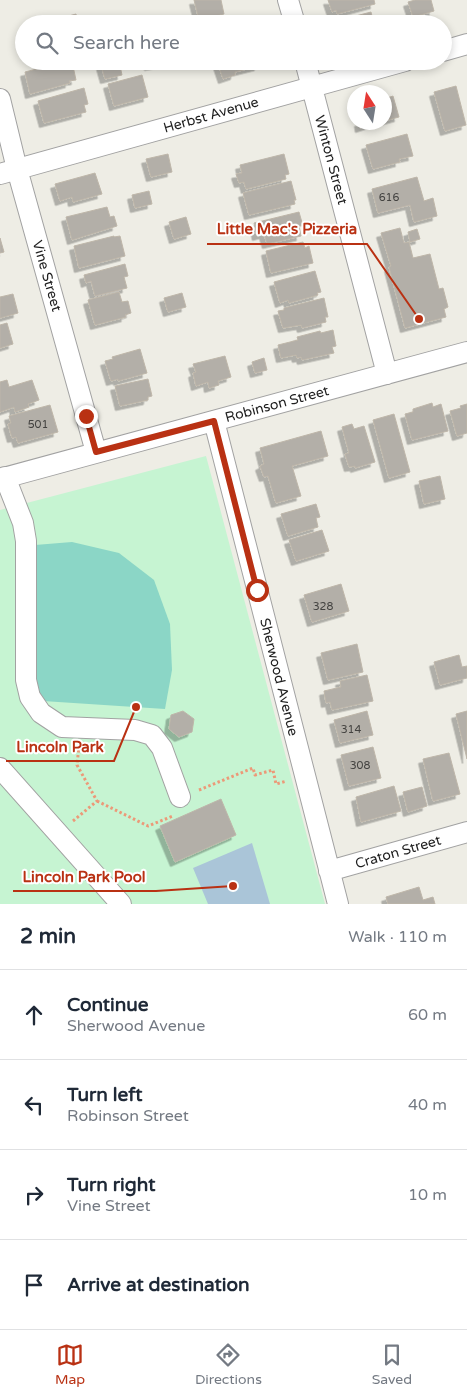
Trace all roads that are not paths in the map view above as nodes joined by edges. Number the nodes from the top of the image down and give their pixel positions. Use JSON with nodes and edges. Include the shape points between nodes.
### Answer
{"nodes":[{"id":1,"x":288,"y":0,"type":"edge"},
{"id":2,"x":292,"y":15,"type":"edge"},
{"id":3,"x":467,"y":44,"type":"edge"},
{"id":4,"x":452,"y":48,"type":"edge"},
{"id":5,"x":307,"y":70,"type":"edge"},
{"id":6,"x":372,"y":70,"type":"edge"},
{"id":7,"x":312,"y":87,"type":"junction"},
{"id":8,"x":0,"y":99,"type":"edge"},
{"id":9,"x":9,"y":172,"type":"edge"},
{"id":10,"x":467,"y":352,"type":"edge"},
{"id":11,"x":387,"y":374,"type":"junction"},
{"id":12,"x":214,"y":421,"type":"junction"},
{"id":13,"x":96,"y":452,"type":"junction"},
{"id":14,"x":2,"y":478,"type":"edge"},
{"id":15,"x":0,"y":768,"type":"edge"},
{"id":16,"x":180,"y":797,"type":"road end"},
{"id":17,"x":467,"y":832,"type":"edge"},
{"id":18,"x":329,"y":871,"type":"junction"},
{"id":19,"x":121,"y":904,"type":"edge"},
{"id":20,"x":338,"y":904,"type":"edge"}],
"edges":[{"from":1,"to":2,"type":"street"},
{"from":3,"to":4,"type":"street"},
{"from":5,"to":7,"type":"street","name":"Winton Street"},
{"from":6,"to":7,"type":"street","name":"Herbst Avenue"},
{"from":7,"to":9,"type":"street","name":"Herbst Avenue"},
{"from":7,"to":11,"type":"street","name":"Winton Street"},
{"from":8,"to":9,"type":"street","name":"Vine Street"},
{"from":9,"to":13,"type":"street","name":"Vine Street"},
{"from":10,"to":11,"type":"street","name":"Robinson Street"},
{"from":11,"to":12,"type":"street","name":"Robinson Street"},
{"from":12,"to":13,"type":"street","name":"Robinson Street"},
{"from":12,"to":18,"type":"street","name":"Sherwood Avenue"},
{"from":13,"to":14,"type":"street","name":"Robinson Street"},
{"from":14,"to":16,"type":"street","via":[[23,523],[26,541],[26,680],[30,697],[41,713],[62,727],[135,730],[152,735],[162,748]]},
{"from":15,"to":19,"type":"street"},
{"from":17,"to":18,"type":"street","name":"Craton Street"},
{"from":18,"to":20,"type":"street","name":"Sherwood Avenue"}]}
